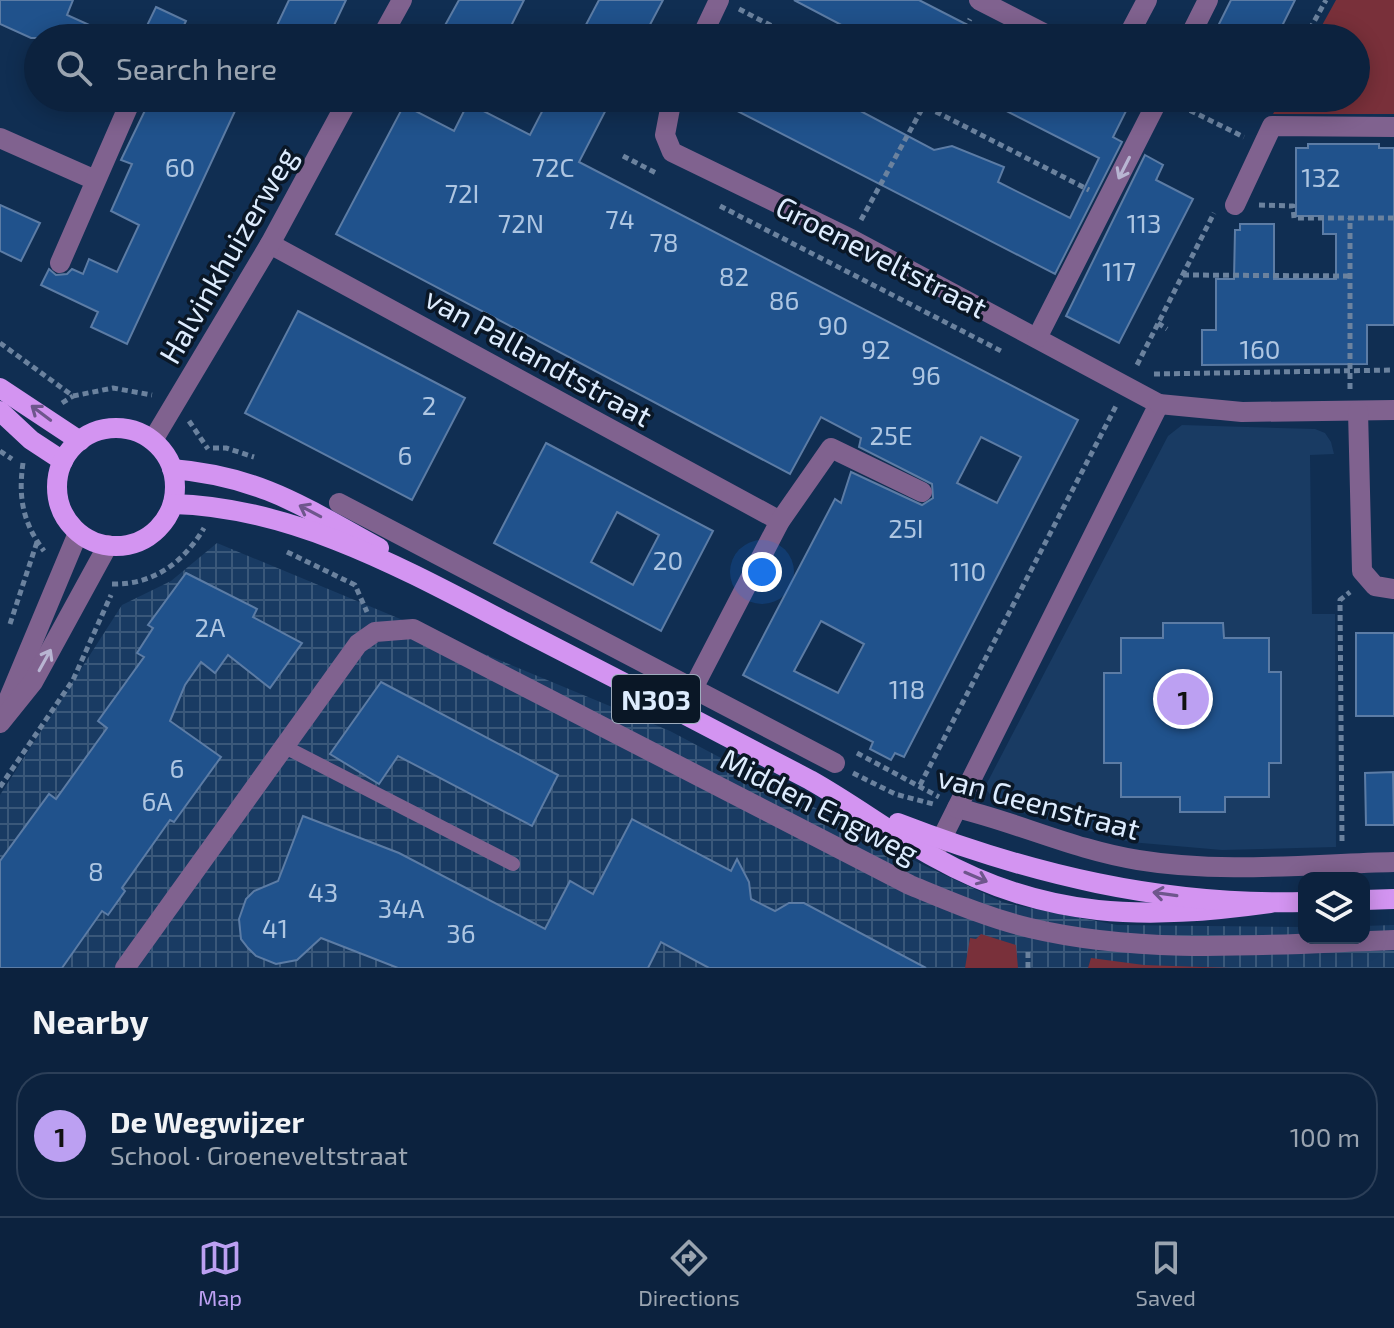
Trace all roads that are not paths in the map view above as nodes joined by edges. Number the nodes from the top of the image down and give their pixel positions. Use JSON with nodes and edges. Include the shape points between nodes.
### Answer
{"nodes":[{"id":1,"x":402,"y":0,"type":"edge"},
{"id":2,"x":979,"y":0,"type":"edge"},
{"id":3,"x":1147,"y":0,"type":"edge"},
{"id":4,"x":1208,"y":0,"type":"edge"},
{"id":5,"x":727,"y":3,"type":"edge"},
{"id":6,"x":389,"y":24,"type":"edge"},
{"id":7,"x":711,"y":24,"type":"edge"},
{"id":8,"x":1026,"y":24,"type":"edge"},
{"id":9,"x":1134,"y":24,"type":"edge"},
{"id":10,"x":1196,"y":24,"type":"edge"},
{"id":11,"x":126,"y":112,"type":"edge"},
{"id":12,"x":341,"y":112,"type":"edge"},
{"id":13,"x":669,"y":112,"type":"edge"},
{"id":14,"x":1152,"y":112,"type":"edge"},
{"id":15,"x":1394,"y":127,"type":"edge"},
{"id":16,"x":0,"y":138,"type":"edge"},
{"id":17,"x":95,"y":180,"type":"junction"},
{"id":18,"x":1227,"y":204,"type":"road end"},
{"id":19,"x":270,"y":244,"type":"junction"},
{"id":20,"x":60,"y":263,"type":"dead end"},
{"id":21,"x":1037,"y":338,"type":"junction"},
{"id":22,"x":0,"y":388,"type":"edge"},
{"id":23,"x":1159,"y":404,"type":"junction"},
{"id":24,"x":1394,"y":410,"type":"edge"},
{"id":25,"x":0,"y":411,"type":"edge"},
{"id":26,"x":1354,"y":411,"type":"junction"},
{"id":27,"x":153,"y":440,"type":"junction"},
{"id":28,"x":80,"y":441,"type":"junction"},
{"id":29,"x":63,"y":461,"type":"junction"},
{"id":30,"x":172,"y":469,"type":"junction"},
{"id":31,"x":922,"y":492,"type":"dead end"},
{"id":32,"x":339,"y":503,"type":"dead end"},
{"id":33,"x":173,"y":504,"type":"junction"},
{"id":34,"x":780,"y":521,"type":"junction"},
{"id":35,"x":78,"y":533,"type":"junction"},
{"id":36,"x":108,"y":545,"type":"junction"},
{"id":37,"x":1394,"y":589,"type":"edge"},
{"id":38,"x":449,"y":593,"type":"junction"},
{"id":39,"x":692,"y":690,"type":"junction"},
{"id":40,"x":681,"y":712,"type":"junction"},
{"id":41,"x":0,"y":721,"type":"edge"},
{"id":42,"x":285,"y":747,"type":"junction"},
{"id":43,"x":829,"y":760,"type":"road end"},
{"id":44,"x":957,"y":808,"type":"junction"},
{"id":45,"x":937,"y":848,"type":"junction"},
{"id":46,"x":1394,"y":862,"type":"edge"},
{"id":47,"x":513,"y":864,"type":"dead end"},
{"id":48,"x":1394,"y":899,"type":"edge"},
{"id":49,"x":1370,"y":900,"type":"edge"},
{"id":50,"x":1298,"y":902,"type":"edge"},
{"id":51,"x":1394,"y":940,"type":"edge"},
{"id":52,"x":129,"y":967,"type":"edge"}],
"edges":[{"from":1,"to":6,"type":"street"},
{"from":2,"to":8,"type":"street"},
{"from":3,"to":9,"type":"street"},
{"from":4,"to":10,"type":"street"},
{"from":5,"to":7,"type":"street"},
{"from":11,"to":17,"type":"street"},
{"from":12,"to":19,"type":"street","name":"Halvinkhuizerweg"},
{"from":13,"to":21,"type":"street","name":"Groeneveltstraat","via":[[665,135],[672,152]]},
{"from":14,"to":21,"type":"street","one_way":true},
{"from":15,"to":18,"type":"street","via":[[1272,126]]},
{"from":16,"to":17,"type":"street"},
{"from":17,"to":20,"type":"street"},
{"from":19,"to":27,"type":"street","name":"Halvinkhuizerweg"},
{"from":19,"to":34,"type":"street","name":"van Pallandtstraat"},
{"from":21,"to":23,"type":"street","name":"Groeneveltstraat","via":[[1130,379]]},
{"from":28,"to":22,"type":"main road","one_way":true},
{"from":23,"to":26,"type":"street","via":[[1242,412]]},
{"from":23,"to":44,"type":"street"},
{"from":24,"to":26,"type":"street"},
{"from":25,"to":29,"type":"main road"},
{"from":26,"to":37,"type":"street","via":[[1360,560],[1375,586]]},
{"from":27,"to":28,"type":"main road","via":[[133,430],[110,428]]},
{"from":27,"to":30,"type":"main road"},
{"from":28,"to":29,"type":"main road"},
{"from":29,"to":35,"type":"main road","via":[[57,493],[63,515]]},
{"from":30,"to":33,"type":"main road"},
{"from":38,"to":30,"type":"main road","number":"N303","one_way":true,"via":[[384,551],[266,488],[213,472]]},
{"from":31,"to":34,"type":"street","via":[[831,448]]},
{"from":32,"to":39,"type":"street"},
{"from":33,"to":36,"type":"main road","via":[[151,535]]},
{"from":33,"to":38,"type":"main road","number":"N303","via":[[211,505],[284,521]]},
{"from":34,"to":39,"type":"street"},
{"from":35,"to":36,"type":"main road"},
{"from":35,"to":41,"type":"street"},
{"from":41,"to":36,"type":"street","one_way":true,"via":[[33,682]]},
{"from":38,"to":40,"type":"main road","number":"N303"},
{"from":39,"to":40,"type":"street"},
{"from":39,"to":43,"type":"street"},
{"from":40,"to":45,"type":"main road","number":"N303"},
{"from":42,"to":47,"type":"lane"},
{"from":42,"to":51,"type":"street","name":"Midden Engweg","via":[[358,644],[375,632],[413,629],[910,885],[983,915],[1033,929],[1130,944]]},
{"from":42,"to":52,"type":"street"},
{"from":44,"to":45,"type":"street"},
{"from":44,"to":46,"type":"street","name":"van Geenstraat","via":[[1056,842],[1140,861],[1215,867]]},
{"from":45,"to":50,"type":"main road","number":"N303","via":[[980,879],[1092,911],[1140,915]]},
{"from":48,"to":49,"type":"main road"}]}
